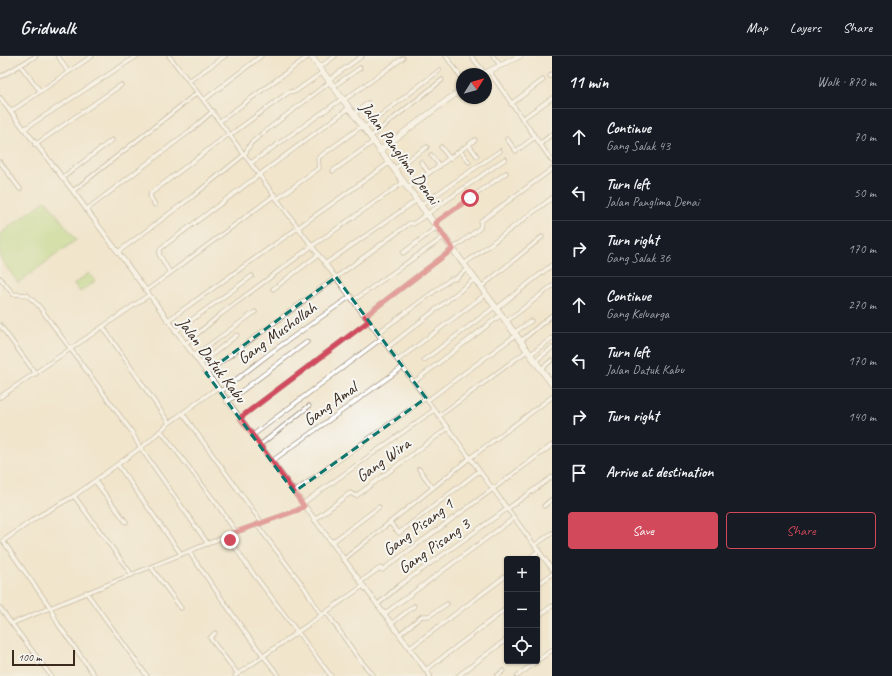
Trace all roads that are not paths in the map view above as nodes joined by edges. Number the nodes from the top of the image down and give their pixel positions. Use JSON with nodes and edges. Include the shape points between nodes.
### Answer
{"nodes":[{"id":1,"x":36,"y":56,"type":"edge"},
{"id":2,"x":58,"y":56,"type":"edge"},
{"id":3,"x":92,"y":56,"type":"edge"},
{"id":4,"x":138,"y":56,"type":"edge"},
{"id":5,"x":169,"y":56,"type":"edge"},
{"id":6,"x":225,"y":56,"type":"edge"},
{"id":7,"x":261,"y":56,"type":"edge"},
{"id":8,"x":310,"y":56,"type":"edge"},
{"id":9,"x":335,"y":56,"type":"edge"},
{"id":10,"x":362,"y":56,"type":"edge"},
{"id":11,"x":446,"y":56,"type":"edge"},
{"id":12,"x":471,"y":56,"type":"edge"},
{"id":13,"x":493,"y":56,"type":"edge"},
{"id":14,"x":520,"y":56,"type":"edge"},
{"id":15,"x":403,"y":58,"type":"dead end"},
{"id":16,"x":20,"y":65,"type":"junction"},
{"id":17,"x":500,"y":65,"type":"junction"},
{"id":18,"x":360,"y":68,"type":"dead end"},
{"id":19,"x":482,"y":68,"type":"edge"},
{"id":20,"x":321,"y":70,"type":"junction"},
{"id":21,"x":440,"y":70,"type":"dead end"},
{"id":22,"x":456,"y":70,"type":"edge"},
{"id":23,"x":492,"y":70,"type":"edge"},
{"id":24,"x":68,"y":72,"type":"junction"},
{"id":25,"x":0,"y":77,"type":"edge"},
{"id":26,"x":442,"y":80,"type":"dead end"},
{"id":27,"x":492,"y":80,"type":"edge"},
{"id":28,"x":543,"y":80,"type":"dead end"},
{"id":29,"x":189,"y":81,"type":"junction"},
{"id":30,"x":331,"y":83,"type":"junction"},
{"id":31,"x":121,"y":85,"type":"dead end"},
{"id":32,"x":40,"y":91,"type":"junction"},
{"id":33,"x":197,"y":93,"type":"junction"},
{"id":34,"x":456,"y":93,"type":"edge"},
{"id":35,"x":0,"y":98,"type":"edge"},
{"id":36,"x":552,"y":98,"type":"edge"},
{"id":37,"x":343,"y":99,"type":"junction"},
{"id":38,"x":204,"y":100,"type":"junction"},
{"id":39,"x":368,"y":103,"type":"dead end"},
{"id":40,"x":511,"y":104,"type":"junction"},
{"id":41,"x":349,"y":108,"type":"junction"},
{"id":42,"x":212,"y":111,"type":"junction"},
{"id":43,"x":10,"y":112,"type":"junction"},
{"id":44,"x":354,"y":114,"type":"junction"},
{"id":45,"x":522,"y":119,"type":"junction"},
{"id":46,"x":220,"y":121,"type":"junction"},
{"id":47,"x":363,"y":127,"type":"junction"},
{"id":48,"x":24,"y":129,"type":"junction"},
{"id":49,"x":229,"y":134,"type":"junction"},
{"id":50,"x":552,"y":134,"type":"edge"},
{"id":51,"x":370,"y":137,"type":"junction"},
{"id":52,"x":535,"y":137,"type":"junction"},
{"id":53,"x":506,"y":139,"type":"dead end"},
{"id":54,"x":112,"y":140,"type":"dead end"},
{"id":55,"x":475,"y":140,"type":"dead end"},
{"id":56,"x":373,"y":142,"type":"junction"},
{"id":57,"x":540,"y":144,"type":"junction"},
{"id":58,"x":35,"y":145,"type":"junction"},
{"id":59,"x":469,"y":145,"type":"junction"},
{"id":60,"x":427,"y":147,"type":"dead end"},
{"id":61,"x":441,"y":147,"type":"dead end"},
{"id":62,"x":379,"y":150,"type":"junction"},
{"id":63,"x":460,"y":151,"type":"junction"},
{"id":64,"x":500,"y":151,"type":"dead end"},
{"id":65,"x":245,"y":154,"type":"junction"},
{"id":66,"x":431,"y":155,"type":"dead end"},
{"id":67,"x":477,"y":156,"type":"dead end"},
{"id":68,"x":450,"y":159,"type":"junction"},
{"id":69,"x":505,"y":159,"type":"dead end"},
{"id":70,"x":552,"y":161,"type":"edge"},
{"id":71,"x":0,"y":162,"type":"edge"},
{"id":72,"x":421,"y":162,"type":"dead end"},
{"id":73,"x":469,"y":162,"type":"dead end"},
{"id":74,"x":252,"y":163,"type":"junction"},
{"id":75,"x":389,"y":163,"type":"junction"},
{"id":76,"x":440,"y":166,"type":"junction"},
{"id":77,"x":552,"y":169,"type":"edge"},
{"id":78,"x":394,"y":170,"type":"junction"},
{"id":79,"x":333,"y":171,"type":"dead end"},
{"id":80,"x":506,"y":173,"type":"dead end"},
{"id":81,"x":259,"y":174,"type":"junction"},
{"id":82,"x":430,"y":174,"type":"junction"},
{"id":83,"x":62,"y":178,"type":"junction"},
{"id":84,"x":404,"y":182,"type":"junction"},
{"id":85,"x":408,"y":188,"type":"junction"},
{"id":86,"x":20,"y":190,"type":"dead end"},
{"id":87,"x":73,"y":191,"type":"junction"},
{"id":88,"x":276,"y":197,"type":"junction"},
{"id":89,"x":552,"y":198,"type":"edge"},
{"id":90,"x":419,"y":202,"type":"junction"},
{"id":91,"x":155,"y":205,"type":"dead end"},
{"id":92,"x":86,"y":210,"type":"junction"},
{"id":93,"x":427,"y":213,"type":"junction"},
{"id":94,"x":436,"y":225,"type":"junction"},
{"id":95,"x":299,"y":228,"type":"junction"},
{"id":96,"x":444,"y":237,"type":"junction"},
{"id":97,"x":542,"y":237,"type":"dead end"},
{"id":98,"x":312,"y":246,"type":"junction"},
{"id":99,"x":453,"y":249,"type":"junction"},
{"id":100,"x":118,"y":252,"type":"junction"},
{"id":101,"x":403,"y":253,"type":"dead end"},
{"id":102,"x":318,"y":255,"type":"junction"},
{"id":103,"x":325,"y":264,"type":"junction"},
{"id":104,"x":552,"y":265,"type":"edge"},
{"id":105,"x":466,"y":266,"type":"junction"},
{"id":106,"x":170,"y":273,"type":"junction"},
{"id":107,"x":252,"y":276,"type":"dead end"},
{"id":108,"x":336,"y":276,"type":"junction"},
{"id":109,"x":0,"y":278,"type":"edge"},
{"id":110,"x":475,"y":279,"type":"junction"},
{"id":111,"x":552,"y":286,"type":"edge"},
{"id":112,"x":481,"y":287,"type":"junction"},
{"id":113,"x":272,"y":289,"type":"dead end"},
{"id":114,"x":146,"y":291,"type":"junction"},
{"id":115,"x":486,"y":294,"type":"junction"},
{"id":116,"x":149,"y":295,"type":"junction"},
{"id":117,"x":351,"y":296,"type":"junction"},
{"id":118,"x":354,"y":300,"type":"junction"},
{"id":119,"x":496,"y":307,"type":"junction"},
{"id":120,"x":255,"y":312,"type":"dead end"},
{"id":121,"x":502,"y":314,"type":"junction"},
{"id":122,"x":552,"y":315,"type":"edge"},
{"id":123,"x":365,"y":316,"type":"junction"},
{"id":124,"x":167,"y":321,"type":"junction"},
{"id":125,"x":369,"y":321,"type":"junction"},
{"id":126,"x":507,"y":321,"type":"junction"},
{"id":127,"x":531,"y":321,"type":"dead end"},
{"id":128,"x":0,"y":325,"type":"edge"},
{"id":129,"x":103,"y":327,"type":"junction"},
{"id":130,"x":175,"y":332,"type":"junction"},
{"id":131,"x":378,"y":333,"type":"junction"},
{"id":132,"x":516,"y":333,"type":"junction"},
{"id":133,"x":237,"y":335,"type":"dead end"},
{"id":134,"x":382,"y":338,"type":"junction"},
{"id":135,"x":552,"y":338,"type":"edge"},
{"id":136,"x":521,"y":340,"type":"junction"},
{"id":137,"x":307,"y":342,"type":"dead end"},
{"id":138,"x":185,"y":344,"type":"junction"},
{"id":139,"x":388,"y":347,"type":"junction"},
{"id":140,"x":552,"y":348,"type":"edge"},
{"id":141,"x":70,"y":351,"type":"junction"},
{"id":142,"x":529,"y":352,"type":"junction"},
{"id":143,"x":194,"y":356,"type":"junction"},
{"id":144,"x":398,"y":360,"type":"junction"},
{"id":145,"x":424,"y":360,"type":"dead end"},
{"id":146,"x":552,"y":360,"type":"edge"},
{"id":147,"x":535,"y":361,"type":"junction"},
{"id":148,"x":200,"y":364,"type":"junction"},
{"id":149,"x":403,"y":367,"type":"junction"},
{"id":150,"x":541,"y":369,"type":"junction"},
{"id":151,"x":206,"y":373,"type":"junction"},
{"id":152,"x":36,"y":374,"type":"junction"},
{"id":153,"x":414,"y":382,"type":"junction"},
{"id":154,"x":552,"y":384,"type":"edge"},
{"id":155,"x":217,"y":390,"type":"junction"},
{"id":156,"x":0,"y":397,"type":"edge"},
{"id":157,"x":552,"y":397,"type":"edge"},
{"id":158,"x":427,"y":399,"type":"junction"},
{"id":159,"x":227,"y":402,"type":"junction"},
{"id":160,"x":309,"y":406,"type":"dead end"},
{"id":161,"x":434,"y":410,"type":"junction"},
{"id":162,"x":183,"y":414,"type":"junction"},
{"id":163,"x":439,"y":416,"type":"junction"},
{"id":164,"x":240,"y":418,"type":"junction"},
{"id":165,"x":170,"y":423,"type":"junction"},
{"id":166,"x":448,"y":428,"type":"junction"},
{"id":167,"x":162,"y":431,"type":"junction"},
{"id":168,"x":253,"y":435,"type":"junction"},
{"id":169,"x":260,"y":445,"type":"junction"},
{"id":170,"x":552,"y":445,"type":"edge"},
{"id":171,"x":141,"y":448,"type":"junction"},
{"id":172,"x":470,"y":458,"type":"junction"},
{"id":173,"x":272,"y":461,"type":"junction"},
{"id":174,"x":118,"y":465,"type":"junction"},
{"id":175,"x":419,"y":469,"type":"dead end"},
{"id":176,"x":480,"y":471,"type":"junction"},
{"id":177,"x":552,"y":477,"type":"edge"},
{"id":178,"x":95,"y":480,"type":"junction"},
{"id":179,"x":433,"y":488,"type":"junction"},
{"id":180,"x":492,"y":489,"type":"junction"},
{"id":181,"x":294,"y":492,"type":"junction"},
{"id":182,"x":74,"y":496,"type":"junction"},
{"id":183,"x":552,"y":499,"type":"edge"},
{"id":184,"x":303,"y":505,"type":"junction"},
{"id":185,"x":544,"y":506,"type":"dead end"},
{"id":186,"x":379,"y":507,"type":"dead end"},
{"id":187,"x":508,"y":509,"type":"junction"},
{"id":188,"x":514,"y":518,"type":"junction"},
{"id":189,"x":314,"y":520,"type":"junction"},
{"id":190,"x":126,"y":522,"type":"dead end"},
{"id":191,"x":262,"y":523,"type":"junction"},
{"id":192,"x":390,"y":523,"type":"junction"},
{"id":193,"x":257,"y":525,"type":"junction"},
{"id":194,"x":236,"y":532,"type":"junction"},
{"id":195,"x":552,"y":533,"type":"edge"},
{"id":196,"x":228,"y":536,"type":"junction"},
{"id":197,"x":331,"y":543,"type":"junction"},
{"id":198,"x":208,"y":544,"type":"junction"},
{"id":199,"x":536,"y":545,"type":"junction"},
{"id":200,"x":540,"y":550,"type":"junction"},
{"id":201,"x":189,"y":552,"type":"junction"},
{"id":202,"x":182,"y":554,"type":"junction"},
{"id":203,"x":532,"y":556,"type":"edge"},
{"id":204,"x":343,"y":560,"type":"junction"},
{"id":205,"x":151,"y":567,"type":"junction"},
{"id":206,"x":551,"y":567,"type":"edge"},
{"id":207,"x":552,"y":574,"type":"edge"},
{"id":208,"x":132,"y":575,"type":"junction"},
{"id":209,"x":504,"y":577,"type":"edge"},
{"id":210,"x":360,"y":582,"type":"junction"},
{"id":211,"x":540,"y":583,"type":"edge"},
{"id":212,"x":363,"y":586,"type":"junction"},
{"id":213,"x":86,"y":592,"type":"junction"},
{"id":214,"x":376,"y":604,"type":"junction"},
{"id":215,"x":447,"y":604,"type":"dead end"},
{"id":216,"x":414,"y":606,"type":"dead end"},
{"id":217,"x":552,"y":606,"type":"edge"},
{"id":218,"x":50,"y":607,"type":"junction"},
{"id":219,"x":0,"y":608,"type":"edge"},
{"id":220,"x":181,"y":608,"type":"dead end"},
{"id":221,"x":504,"y":610,"type":"edge"},
{"id":222,"x":327,"y":613,"type":"junction"},
{"id":223,"x":384,"y":614,"type":"junction"},
{"id":224,"x":540,"y":615,"type":"edge"},
{"id":225,"x":322,"y":616,"type":"junction"},
{"id":226,"x":12,"y":623,"type":"junction"},
{"id":227,"x":391,"y":624,"type":"junction"},
{"id":228,"x":215,"y":633,"type":"dead end"},
{"id":229,"x":298,"y":634,"type":"junction"},
{"id":230,"x":400,"y":634,"type":"junction"},
{"id":231,"x":504,"y":641,"type":"edge"},
{"id":232,"x":410,"y":648,"type":"junction"},
{"id":233,"x":552,"y":650,"type":"edge"},
{"id":234,"x":265,"y":656,"type":"junction"},
{"id":235,"x":426,"y":670,"type":"junction"},
{"id":236,"x":503,"y":671,"type":"dead end"},
{"id":237,"x":236,"y":675,"type":"edge"},
{"id":238,"x":51,"y":676,"type":"edge"},
{"id":239,"x":95,"y":676,"type":"edge"},
{"id":240,"x":147,"y":676,"type":"edge"},
{"id":241,"x":279,"y":676,"type":"edge"},
{"id":242,"x":331,"y":676,"type":"edge"},
{"id":243,"x":374,"y":676,"type":"edge"},
{"id":244,"x":430,"y":676,"type":"edge"},
{"id":245,"x":458,"y":676,"type":"edge"},
{"id":246,"x":497,"y":676,"type":"edge"},
{"id":247,"x":517,"y":676,"type":"edge"}],
"edges":[{"from":1,"to":16,"type":"street"},
{"from":2,"to":24,"type":"street"},
{"from":3,"to":24,"type":"street"},
{"from":4,"to":48,"type":"street"},
{"from":5,"to":29,"type":"street"},
{"from":6,"to":29,"type":"street"},
{"from":7,"to":38,"type":"street"},
{"from":8,"to":20,"type":"main road","name":"Jalan Panglima Denai"},
{"from":8,"to":46,"type":"street"},
{"from":9,"to":20,"type":"street"},
{"from":10,"to":30,"type":"street"},
{"from":11,"to":22,"type":"street"},
{"from":12,"to":19,"type":"street"},
{"from":13,"to":17,"type":"street"},
{"from":14,"to":17,"type":"main road"},
{"from":15,"to":37,"type":"street"},
{"from":16,"to":25,"type":"street"},
{"from":16,"to":32,"type":"street"},
{"from":17,"to":23,"type":"main road"},
{"from":18,"to":30,"type":"street"},
{"from":20,"to":30,"type":"main road","name":"Jalan Panglima Denai"},
{"from":20,"to":49,"type":"street","via":[[296,91],[289,92]]},
{"from":21,"to":47,"type":"street"},
{"from":24,"to":32,"type":"street"},
{"from":26,"to":51,"type":"street"},
{"from":27,"to":40,"type":"street"},
{"from":28,"to":40,"type":"street"},
{"from":29,"to":33,"type":"street"},
{"from":30,"to":37,"type":"main road","name":"Jalan Panglima Denai"},
{"from":30,"to":65,"type":"street","via":[[251,143]]},
{"from":31,"to":58,"type":"street"},
{"from":32,"to":43,"type":"street"},
{"from":33,"to":38,"type":"street"},
{"from":33,"to":87,"type":"street"},
{"from":34,"to":62,"type":"main road"},
{"from":35,"to":43,"type":"street","name":"Jalan Datuk Kabu"},
{"from":36,"to":45,"type":"street"},
{"from":37,"to":41,"type":"main road","name":"Jalan Panglima Denai"},
{"from":37,"to":74,"type":"street"},
{"from":38,"to":42,"type":"street"},
{"from":39,"to":44,"type":"street"},
{"from":40,"to":45,"type":"street"},
{"from":41,"to":44,"type":"main road","name":"Jalan Panglima Denai"},
{"from":41,"to":81,"type":"street"},
{"from":42,"to":46,"type":"street"},
{"from":42,"to":92,"type":"street","via":[[190,131]]},
{"from":43,"to":48,"type":"street","name":"Jalan Datuk Kabu"},
{"from":44,"to":47,"type":"main road","name":"Jalan Panglima Denai"},
{"from":45,"to":52,"type":"street"},
{"from":46,"to":49,"type":"street"},
{"from":47,"to":51,"type":"main road","name":"Jalan Panglima Denai"},
{"from":47,"to":88,"type":"street","via":[[318,159],[318,168]]},
{"from":48,"to":58,"type":"street","name":"Jalan Datuk Kabu"},
{"from":49,"to":65,"type":"street"},
{"from":49,"to":91,"type":"street","via":[[151,193]]},
{"from":50,"to":57,"type":"street"},
{"from":51,"to":56,"type":"main road","name":"Jalan Panglima Denai"},
{"from":52,"to":53,"type":"street","via":[[516,151]]},
{"from":52,"to":57,"type":"street"},
{"from":54,"to":83,"type":"street"},
{"from":55,"to":59,"type":"street"},
{"from":56,"to":62,"type":"main road","name":"Jalan Panglima Denai"},
{"from":56,"to":79,"type":"street"},
{"from":57,"to":70,"type":"street"},
{"from":58,"to":83,"type":"street","name":"Jalan Datuk Kabu"},
{"from":59,"to":63,"type":"street"},
{"from":59,"to":67,"type":"street"},
{"from":60,"to":78,"type":"street"},
{"from":61,"to":68,"type":"street"},
{"from":62,"to":75,"type":"main road","name":"Jalan Panglima Denai"},
{"from":63,"to":68,"type":"street"},
{"from":63,"to":73,"type":"street"},
{"from":64,"to":90,"type":"street"},
{"from":65,"to":74,"type":"street"},
{"from":65,"to":100,"type":"street"},
{"from":66,"to":76,"type":"street"},
{"from":68,"to":76,"type":"street"},
{"from":69,"to":93,"type":"street"},
{"from":71,"to":86,"type":"street"},
{"from":72,"to":82,"type":"street"},
{"from":74,"to":81,"type":"street"},
{"from":75,"to":78,"type":"main road","name":"Jalan Panglima Denai"},
{"from":75,"to":95,"type":"street"},
{"from":76,"to":82,"type":"street"},
{"from":77,"to":99,"type":"street","via":[[481,221],[480,228]]},
{"from":78,"to":84,"type":"main road","name":"Jalan Panglima Denai"},
{"from":80,"to":94,"type":"street"},
{"from":81,"to":88,"type":"street"},
{"from":81,"to":106,"type":"street","via":[[161,248],[159,254]]},
{"from":82,"to":85,"type":"street"},
{"from":83,"to":87,"type":"street","name":"Jalan Datuk Kabu"},
{"from":84,"to":85,"type":"main road","name":"Jalan Panglima Denai"},
{"from":84,"to":98,"type":"street"},
{"from":85,"to":90,"type":"main road","name":"Jalan Panglima Denai"},
{"from":87,"to":92,"type":"street","name":"Jalan Datuk Kabu"},
{"from":88,"to":95,"type":"street"},
{"from":88,"to":106,"type":"street"},
{"from":89,"to":105,"type":"street"},
{"from":90,"to":93,"type":"main road","name":"Jalan Panglima Denai"},
{"from":90,"to":103,"type":"street"},
{"from":92,"to":100,"type":"street","name":"Jalan Datuk Kabu"},
{"from":93,"to":94,"type":"main road","name":"Jalan Panglima Denai"},
{"from":93,"to":108,"type":"street"},
{"from":94,"to":96,"type":"main road","name":"Jalan Panglima Denai"},
{"from":94,"to":101,"type":"street"},
{"from":95,"to":98,"type":"street"},
{"from":95,"to":124,"type":"street"},
{"from":96,"to":99,"type":"main road","name":"Jalan Panglima Denai"},
{"from":96,"to":118,"type":"street"},
{"from":97,"to":112,"type":"street"},
{"from":98,"to":102,"type":"street"},
{"from":98,"to":138,"type":"street"},
{"from":99,"to":105,"type":"main road","name":"Jalan Panglima Denai"},
{"from":99,"to":123,"type":"street"},
{"from":100,"to":114,"type":"street","name":"Jalan Datuk Kabu"},
{"from":102,"to":103,"type":"street"},
{"from":102,"to":113,"type":"street"},
{"from":103,"to":108,"type":"street"},
{"from":104,"to":119,"type":"street"},
{"from":105,"to":110,"type":"main road","name":"Jalan Panglima Denai"},
{"from":105,"to":131,"type":"street","via":[[454,279],[430,293]]},
{"from":106,"to":114,"type":"street"},
{"from":107,"to":130,"type":"street"},
{"from":108,"to":117,"type":"street"},
{"from":108,"to":151,"type":"street"},
{"from":109,"to":141,"type":"street","via":[[13,294],[26,295],[34,300]]},
{"from":110,"to":112,"type":"main road","name":"Jalan Panglima Denai"},
{"from":110,"to":139,"type":"street"},
{"from":111,"to":126,"type":"street"},
{"from":112,"to":115,"type":"main road","name":"Jalan Panglima Denai"},
{"from":114,"to":116,"type":"street","name":"Jalan Datuk Kabu"},
{"from":115,"to":119,"type":"main road","name":"Jalan Panglima Denai"},
{"from":115,"to":144,"type":"street"},
{"from":116,"to":124,"type":"street","name":"Jalan Datuk Kabu"},
{"from":116,"to":129,"type":"street"},
{"from":117,"to":118,"type":"street"},
{"from":117,"to":155,"type":"street","name":"Gang Mushollah"},
{"from":118,"to":123,"type":"street"},
{"from":119,"to":121,"type":"main road","name":"Jalan Panglima Denai"},
{"from":119,"to":145,"type":"street"},
{"from":120,"to":143,"type":"street"},
{"from":121,"to":126,"type":"main road","name":"Jalan Panglima Denai"},
{"from":121,"to":153,"type":"street"},
{"from":122,"to":136,"type":"street"},
{"from":123,"to":125,"type":"street"},
{"from":124,"to":130,"type":"street","name":"Jalan Datuk Kabu"},
{"from":125,"to":131,"type":"street"},
{"from":125,"to":164,"type":"street"},
{"from":126,"to":132,"type":"main road","name":"Jalan Panglima Denai"},
{"from":127,"to":132,"type":"street"},
{"from":128,"to":152,"type":"street"},
{"from":129,"to":141,"type":"street"},
{"from":129,"to":165,"type":"street"},
{"from":130,"to":138,"type":"street","name":"Jalan Datuk Kabu"},
{"from":131,"to":134,"type":"street"},
{"from":132,"to":136,"type":"main road","name":"Jalan Panglima Denai"},
{"from":132,"to":158,"type":"street"},
{"from":133,"to":148,"type":"street"},
{"from":134,"to":139,"type":"street"},
{"from":134,"to":168,"type":"street"},
{"from":135,"to":142,"type":"street"},
{"from":136,"to":142,"type":"main road","name":"Jalan Panglima Denai"},
{"from":137,"to":159,"type":"street"},
{"from":138,"to":143,"type":"street","name":"Jalan Datuk Kabu"},
{"from":139,"to":144,"type":"street"},
{"from":140,"to":147,"type":"street"},
{"from":141,"to":152,"type":"street"},
{"from":141,"to":171,"type":"street","via":[[132,432]]},
{"from":142,"to":147,"type":"main road","name":"Jalan Panglima Denai"},
{"from":142,"to":163,"type":"street"},
{"from":143,"to":148,"type":"street","name":"Jalan Datuk Kabu"},
{"from":144,"to":149,"type":"street"},
{"from":146,"to":150,"type":"street"},
{"from":147,"to":150,"type":"main road","name":"Jalan Panglima Denai"},
{"from":148,"to":151,"type":"street","name":"Jalan Datuk Kabu"},
{"from":149,"to":153,"type":"street"},
{"from":149,"to":173,"type":"street","name":"Gang Amal"},
{"from":150,"to":154,"type":"main road","name":"Jalan Panglima Denai"},
{"from":151,"to":155,"type":"street","name":"Jalan Datuk Kabu"},
{"from":152,"to":156,"type":"street"},
{"from":153,"to":158,"type":"street"},
{"from":155,"to":159,"type":"street","name":"Jalan Datuk Kabu"},
{"from":155,"to":162,"type":"street","name":"Gang Mushollah"},
{"from":157,"to":172,"type":"street"},
{"from":158,"to":161,"type":"street"},
{"from":158,"to":181,"type":"street"},
{"from":159,"to":164,"type":"street","name":"Jalan Datuk Kabu"},
{"from":160,"to":169,"type":"street"},
{"from":161,"to":163,"type":"street"},
{"from":161,"to":184,"type":"street"},
{"from":162,"to":165,"type":"street","name":"Gang Mushollah"},
{"from":162,"to":191,"type":"street"},
{"from":163,"to":166,"type":"street"},
{"from":164,"to":168,"type":"street","name":"Jalan Datuk Kabu"},
{"from":165,"to":167,"type":"street","name":"Gang Mushollah"},
{"from":166,"to":172,"type":"street"},
{"from":166,"to":189,"type":"street","name":"Gang Wira","via":[[356,496],[350,493]]},
{"from":167,"to":171,"type":"street","name":"Gang Mushollah"},
{"from":167,"to":194,"type":"street"},
{"from":168,"to":169,"type":"street","name":"Jalan Datuk Kabu"},
{"from":169,"to":173,"type":"street","name":"Jalan Datuk Kabu"},
{"from":170,"to":180,"type":"street","name":"Gang Pisang 1"},
{"from":171,"to":174,"type":"street","name":"Gang Mushollah"},
{"from":171,"to":198,"type":"street"},
{"from":172,"to":176,"type":"street"},
{"from":172,"to":179,"type":"street"},
{"from":173,"to":181,"type":"street","name":"Jalan Datuk Kabu"},
{"from":174,"to":178,"type":"street","name":"Gang Mushollah"},
{"from":174,"to":202,"type":"street"},
{"from":175,"to":179,"type":"street"},
{"from":176,"to":180,"type":"street"},
{"from":176,"to":192,"type":"street","via":[[399,533]]},
{"from":177,"to":187,"type":"street","name":"Gang Pisang 3"},
{"from":178,"to":182,"type":"street","name":"Gang Mushollah"},
{"from":178,"to":190,"type":"street"},
{"from":179,"to":192,"type":"street"},
{"from":180,"to":187,"type":"street"},
{"from":180,"to":210,"type":"street","name":"Gang Pisang 1","via":[[382,570],[380,568]]},
{"from":181,"to":184,"type":"street","name":"Jalan Datuk Kabu"},
{"from":182,"to":208,"type":"street"},
{"from":182,"to":218,"type":"street","name":"Gang Mushollah","via":[[3,541]]},
{"from":183,"to":185,"type":"street"},
{"from":184,"to":189,"type":"street","name":"Jalan Datuk Kabu"},
{"from":184,"to":191,"type":"street","via":[[299,510]]},
{"from":186,"to":197,"type":"street"},
{"from":187,"to":188,"type":"street"},
{"from":187,"to":214,"type":"street","name":"Gang Pisang 3"},
{"from":188,"to":199,"type":"street"},
{"from":188,"to":223,"type":"street"},
{"from":189,"to":197,"type":"street","name":"Jalan Datuk Kabu"},
{"from":191,"to":193,"type":"street"},
{"from":192,"to":204,"type":"street"},
{"from":193,"to":194,"type":"street"},
{"from":193,"to":225,"type":"street","via":[[304,587]]},
{"from":194,"to":196,"type":"street"},
{"from":195,"to":199,"type":"street"},
{"from":196,"to":198,"type":"street"},
{"from":196,"to":229,"type":"street"},
{"from":197,"to":204,"type":"street","name":"Jalan Datuk Kabu"},
{"from":198,"to":201,"type":"street"},
{"from":199,"to":200,"type":"street"},
{"from":200,"to":203,"type":"street"},
{"from":200,"to":206,"type":"street"},
{"from":201,"to":202,"type":"street"},
{"from":201,"to":234,"type":"street"},
{"from":202,"to":205,"type":"street"},
{"from":204,"to":210,"type":"street","name":"Jalan Datuk Kabu"},
{"from":205,"to":208,"type":"street"},
{"from":205,"to":220,"type":"street"},
{"from":207,"to":211,"type":"street"},
{"from":208,"to":213,"type":"street"},
{"from":209,"to":232,"type":"street"},
{"from":210,"to":212,"type":"street","name":"Jalan Datuk Kabu"},
{"from":212,"to":214,"type":"street","name":"Jalan Datuk Kabu"},
{"from":212,"to":222,"type":"street"},
{"from":213,"to":218,"type":"street"},
{"from":213,"to":240,"type":"street"},
{"from":214,"to":223,"type":"street","name":"Jalan Datuk Kabu"},
{"from":215,"to":230,"type":"street","via":[[429,616],[422,616]]},
{"from":216,"to":227,"type":"street"},
{"from":217,"to":224,"type":"street"},
{"from":218,"to":226,"type":"street"},
{"from":218,"to":239,"type":"street","via":[[58,624]]},
{"from":219,"to":226,"type":"street"},
{"from":221,"to":235,"type":"street"},
{"from":222,"to":225,"type":"street"},
{"from":222,"to":243,"type":"street"},
{"from":223,"to":227,"type":"street","name":"Jalan Datuk Kabu"},
{"from":225,"to":229,"type":"street"},
{"from":226,"to":238,"type":"street"},
{"from":227,"to":230,"type":"street","name":"Jalan Datuk Kabu"},
{"from":228,"to":237,"type":"street","via":[[210,638]]},
{"from":229,"to":234,"type":"street"},
{"from":229,"to":242,"type":"street"},
{"from":230,"to":232,"type":"street","name":"Jalan Datuk Kabu"},
{"from":231,"to":245,"type":"street"},
{"from":232,"to":235,"type":"street","name":"Jalan Datuk Kabu"},
{"from":233,"to":247,"type":"street"},
{"from":234,"to":237,"type":"street"},
{"from":234,"to":241,"type":"street"},
{"from":235,"to":244,"type":"street","name":"Jalan Datuk Kabu"},
{"from":236,"to":246,"type":"street"}]}
